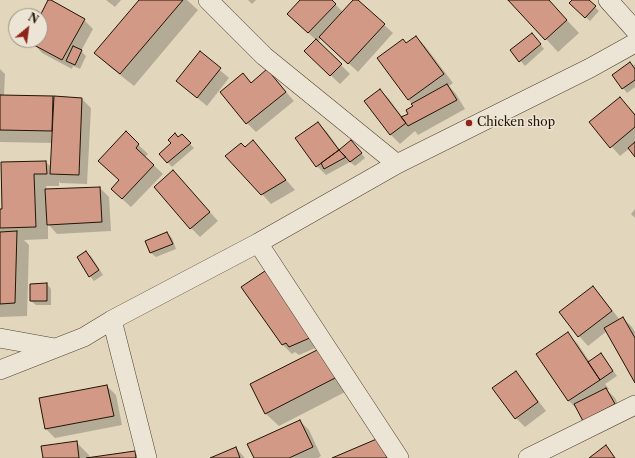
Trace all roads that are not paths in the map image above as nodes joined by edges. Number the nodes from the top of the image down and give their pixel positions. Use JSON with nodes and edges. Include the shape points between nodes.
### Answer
{"nodes":[{"id":1,"x":208,"y":0,"type":"edge"},
{"id":2,"x":608,"y":0,"type":"edge"},
{"id":3,"x":635,"y":30,"type":"edge"},
{"id":4,"x":635,"y":43,"type":"edge"},
{"id":5,"x":397,"y":164,"type":"junction"},
{"id":6,"x":258,"y":243,"type":"junction"},
{"id":7,"x":112,"y":320,"type":"junction"},
{"id":8,"x":0,"y":338,"type":"edge"},
{"id":9,"x":56,"y":348,"type":"junction"},
{"id":10,"x":0,"y":370,"type":"edge"},
{"id":11,"x":635,"y":404,"type":"edge"},
{"id":12,"x":147,"y":458,"type":"edge"},
{"id":13,"x":399,"y":458,"type":"edge"},
{"id":14,"x":528,"y":458,"type":"edge"}],
"edges":[{"from":1,"to":5,"type":"street","via":[[264,56]]},
{"from":2,"to":3,"type":"street"},
{"from":4,"to":5,"type":"street"},
{"from":5,"to":6,"type":"street"},
{"from":6,"to":7,"type":"street"},
{"from":6,"to":13,"type":"street"},
{"from":7,"to":9,"type":"street","via":[[84,337]]},
{"from":7,"to":12,"type":"street"},
{"from":8,"to":9,"type":"street"},
{"from":9,"to":10,"type":"street"},
{"from":11,"to":14,"type":"street"}]}
